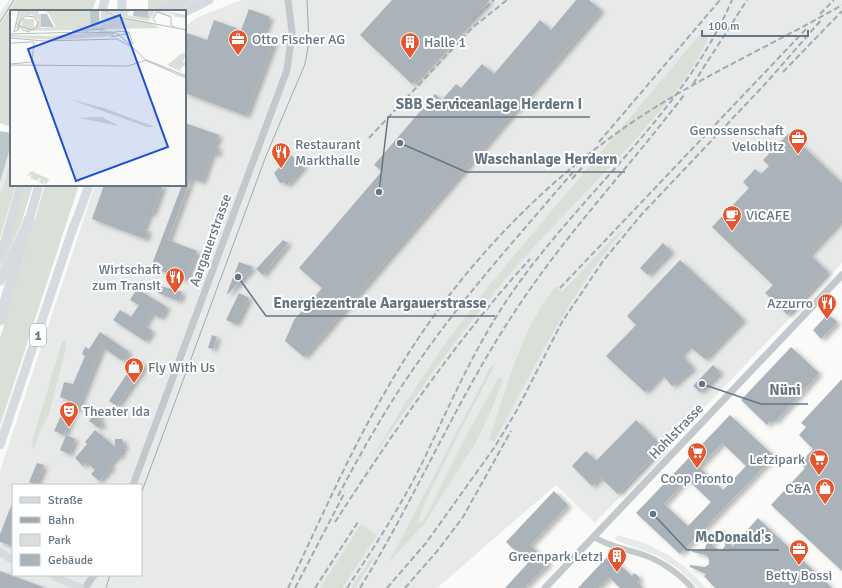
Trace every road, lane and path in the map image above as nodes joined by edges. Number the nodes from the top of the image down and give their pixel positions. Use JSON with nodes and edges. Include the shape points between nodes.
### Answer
{"nodes":[{"id":1,"x":105,"y":0,"type":"edge"},
{"id":2,"x":110,"y":0,"type":"edge"},
{"id":3,"x":185,"y":0,"type":"edge"},
{"id":4,"x":209,"y":0,"type":"edge"},
{"id":5,"x":287,"y":1,"type":"edge"},
{"id":6,"x":102,"y":10,"type":"edge"},
{"id":7,"x":108,"y":10,"type":"edge"},
{"id":8,"x":163,"y":10,"type":"edge"},
{"id":9,"x":186,"y":12,"type":"edge"},
{"id":10,"x":21,"y":186,"type":"edge"},
{"id":11,"x":39,"y":186,"type":"edge"},
{"id":12,"x":83,"y":186,"type":"edge"},
{"id":13,"x":89,"y":186,"type":"edge"},
{"id":14,"x":29,"y":220,"type":"junction"},
{"id":15,"x":74,"y":225,"type":"junction"},
{"id":16,"x":0,"y":258,"type":"edge"},
{"id":17,"x":842,"y":275,"type":"edge"},
{"id":18,"x":0,"y":281,"type":"edge"},
{"id":19,"x":0,"y":320,"type":"edge"},
{"id":20,"x":0,"y":445,"type":"edge"},
{"id":21,"x":133,"y":484,"type":"edge"},
{"id":22,"x":594,"y":537,"type":"junction"},
{"id":23,"x":0,"y":552,"type":"edge"},
{"id":24,"x":7,"y":559,"type":"edge"},
{"id":25,"x":54,"y":576,"type":"edge"},
{"id":26,"x":93,"y":576,"type":"edge"},
{"id":27,"x":689,"y":587,"type":"edge"},
{"id":28,"x":80,"y":588,"type":"edge"},
{"id":29,"x":85,"y":588,"type":"edge"},
{"id":30,"x":545,"y":588,"type":"edge"}],
"edges":[{"from":1,"to":6,"type":"main road"},
{"from":2,"to":7,"type":"main road"},
{"from":3,"to":8,"type":"main road"},
{"from":4,"to":9,"type":"main road"},
{"from":5,"to":21,"type":"street","name":"Aargauerstrasse","via":[[292,32],[287,70]]},
{"from":10,"to":16,"type":"main road"},
{"from":11,"to":14,"type":"main road"},
{"from":12,"to":15,"type":"main road","via":[[74,215]]},
{"from":13,"to":15,"type":"main road","number":"1"},
{"from":14,"to":18,"type":"main road"},
{"from":14,"to":19,"type":"highway"},
{"from":15,"to":20,"type":"main road","number":"1"},
{"from":17,"to":22,"type":"street","name":"Hohlstrasse"},
{"from":22,"to":27,"type":"street","via":[[607,545],[645,555],[670,569]]},
{"from":22,"to":30,"type":"street","name":"Hohlstrasse"},
{"from":23,"to":24,"type":"main road"},
{"from":25,"to":28,"type":"main road"},
{"from":26,"to":29,"type":"street"}]}
